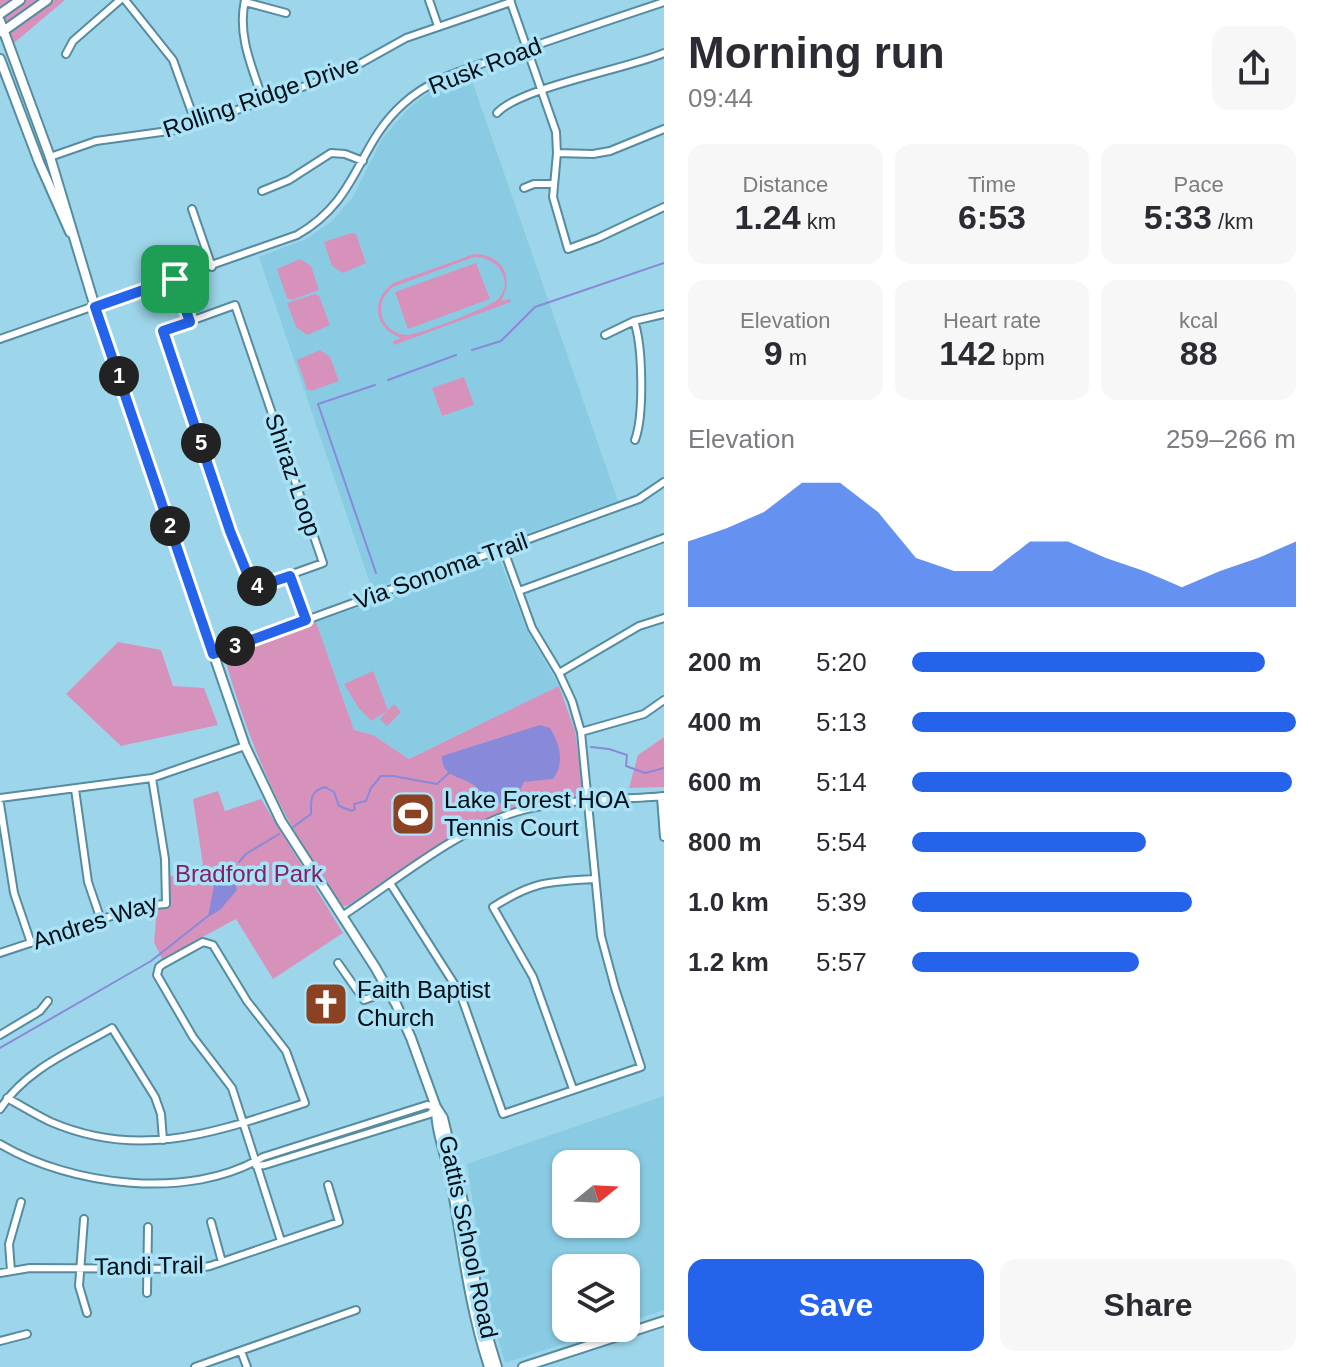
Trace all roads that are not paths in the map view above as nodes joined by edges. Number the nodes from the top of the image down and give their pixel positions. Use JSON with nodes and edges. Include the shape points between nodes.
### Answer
{"nodes":[{"id":1,"x":20,"y":0,"type":"edge"},
{"id":2,"x":47,"y":0,"type":"edge"},
{"id":3,"x":122,"y":0,"type":"edge"},
{"id":4,"x":429,"y":0,"type":"edge"},
{"id":5,"x":245,"y":1,"type":"edge"},
{"id":6,"x":511,"y":1,"type":"edge"},
{"id":7,"x":664,"y":2,"type":"edge"},
{"id":8,"x":286,"y":13,"type":"dead end"},
{"id":9,"x":0,"y":14,"type":"edge"},
{"id":10,"x":0,"y":21,"type":"edge"},
{"id":11,"x":438,"y":26,"type":"junction"},
{"id":12,"x":2,"y":32,"type":"edge"},
{"id":13,"x":528,"y":48,"type":"junction"},
{"id":14,"x":664,"y":53,"type":"edge"},
{"id":15,"x":66,"y":54,"type":"dead end"},
{"id":16,"x":0,"y":59,"type":"edge"},
{"id":17,"x":542,"y":91,"type":"junction"},
{"id":18,"x":263,"y":100,"type":"junction"},
{"id":19,"x":497,"y":113,"type":"dead end"},
{"id":20,"x":196,"y":124,"type":"junction"},
{"id":21,"x":664,"y":129,"type":"edge"},
{"id":22,"x":557,"y":153,"type":"junction"},
{"id":23,"x":50,"y":157,"type":"junction"},
{"id":24,"x":363,"y":161,"type":"junction"},
{"id":25,"x":553,"y":184,"type":"junction"},
{"id":26,"x":524,"y":188,"type":"dead end"},
{"id":27,"x":262,"y":191,"type":"dead end"},
{"id":28,"x":664,"y":207,"type":"edge"},
{"id":29,"x":192,"y":209,"type":"dead end"},
{"id":30,"x":75,"y":241,"type":"junction"},
{"id":31,"x":212,"y":267,"type":"junction"},
{"id":32,"x":175,"y":279,"type":"junction"},
{"id":33,"x":95,"y":307,"type":"junction"},
{"id":34,"x":664,"y":314,"type":"edge"},
{"id":35,"x":634,"y":321,"type":"junction"},
{"id":36,"x":190,"y":322,"type":"junction"},
{"id":37,"x":605,"y":335,"type":"dead end"},
{"id":38,"x":0,"y":339,"type":"edge"},
{"id":39,"x":635,"y":440,"type":"dead end"},
{"id":40,"x":664,"y":482,"type":"edge"},
{"id":41,"x":664,"y":538,"type":"edge"},
{"id":42,"x":503,"y":548,"type":"junction"},
{"id":43,"x":290,"y":576,"type":"junction"},
{"id":44,"x":519,"y":591,"type":"junction"},
{"id":45,"x":664,"y":618,"type":"edge"},
{"id":46,"x":306,"y":620,"type":"junction"},
{"id":47,"x":213,"y":654,"type":"junction"},
{"id":48,"x":559,"y":673,"type":"junction"},
{"id":49,"x":664,"y":700,"type":"edge"},
{"id":50,"x":581,"y":732,"type":"junction"},
{"id":51,"x":245,"y":746,"type":"junction"},
{"id":52,"x":152,"y":778,"type":"junction"},
{"id":53,"x":75,"y":789,"type":"junction"},
{"id":54,"x":662,"y":796,"type":"edge"},
{"id":55,"x":0,"y":798,"type":"edge"},
{"id":56,"x":589,"y":802,"type":"junction"},
{"id":57,"x":0,"y":804,"type":"edge"},
{"id":58,"x":664,"y":837,"type":"edge"},
{"id":59,"x":595,"y":879,"type":"junction"},
{"id":60,"x":390,"y":883,"type":"junction"},
{"id":61,"x":342,"y":916,"type":"junction"},
{"id":62,"x":101,"y":920,"type":"junction"},
{"id":63,"x":31,"y":943,"type":"junction"},
{"id":64,"x":0,"y":953,"type":"edge"},
{"id":65,"x":338,"y":963,"type":"dead end"},
{"id":66,"x":389,"y":991,"type":"junction"},
{"id":67,"x":48,"y":1001,"type":"dead end"},
{"id":68,"x":0,"y":1035,"type":"edge"},
{"id":69,"x":573,"y":1089,"type":"junction"},
{"id":70,"x":7,"y":1098,"type":"junction"},
{"id":71,"x":436,"y":1107,"type":"junction"},
{"id":72,"x":0,"y":1109,"type":"edge"},
{"id":73,"x":243,"y":1123,"type":"junction"},
{"id":74,"x":358,"y":1126,"type":"junction"},
{"id":75,"x":360,"y":1136,"type":"junction"},
{"id":76,"x":320,"y":1138,"type":"junction"},
{"id":77,"x":163,"y":1140,"type":"junction"},
{"id":78,"x":0,"y":1144,"type":"edge"},
{"id":79,"x":322,"y":1147,"type":"junction"},
{"id":80,"x":256,"y":1164,"type":"junction"},
{"id":81,"x":328,"y":1185,"type":"dead end"},
{"id":82,"x":21,"y":1202,"type":"dead end"},
{"id":83,"x":84,"y":1219,"type":"dead end"},
{"id":84,"x":211,"y":1222,"type":"dead end"},
{"id":85,"x":148,"y":1227,"type":"dead end"},
{"id":86,"x":281,"y":1241,"type":"junction"},
{"id":87,"x":222,"y":1262,"type":"junction"},
{"id":88,"x":80,"y":1267,"type":"junction"},
{"id":89,"x":148,"y":1268,"type":"junction"},
{"id":90,"x":11,"y":1271,"type":"junction"},
{"id":91,"x":0,"y":1273,"type":"edge"},
{"id":92,"x":147,"y":1293,"type":"dead end"},
{"id":93,"x":356,"y":1310,"type":"dead end"},
{"id":94,"x":87,"y":1313,"type":"dead end"},
{"id":95,"x":664,"y":1321,"type":"edge"},
{"id":96,"x":27,"y":1334,"type":"dead end"},
{"id":97,"x":0,"y":1341,"type":"edge"},
{"id":98,"x":241,"y":1351,"type":"junction"},
{"id":99,"x":195,"y":1367,"type":"edge"},
{"id":100,"x":247,"y":1367,"type":"edge"},
{"id":101,"x":489,"y":1367,"type":"edge"},
{"id":102,"x":497,"y":1367,"type":"edge"},
{"id":103,"x":523,"y":1367,"type":"edge"}],
"edges":[{"from":1,"to":9,"type":"main road"},
{"from":2,"to":12,"type":"main road"},
{"from":3,"to":15,"type":"street","via":[[73,41]]},
{"from":3,"to":20,"type":"street","via":[[173,60]]},
{"from":4,"to":11,"type":"street"},
{"from":5,"to":8,"type":"street"},
{"from":5,"to":18,"type":"street","via":[[243,38]]},
{"from":6,"to":11,"type":"street","name":"Rolling Ridge Drive"},
{"from":6,"to":13,"type":"street"},
{"from":7,"to":13,"type":"street","name":"Rusk Road"},
{"from":10,"to":12,"type":"main road","name":"Gattis School Road"},
{"from":11,"to":18,"type":"street","name":"Rolling Ridge Drive","via":[[345,72]]},
{"from":12,"to":23,"type":"main road","name":"Gattis School Road"},
{"from":13,"to":17,"type":"street"},
{"from":13,"to":24,"type":"street","name":"Rusk Road","via":[[421,90],[386,122]]},
{"from":14,"to":17,"type":"street"},
{"from":16,"to":30,"type":"main road","name":"Gattis School Road"},
{"from":17,"to":19,"type":"street"},
{"from":17,"to":22,"type":"street"},
{"from":18,"to":20,"type":"street","name":"Rolling Ridge Drive"},
{"from":20,"to":23,"type":"street","name":"Rolling Ridge Drive","via":[[96,141]]},
{"from":21,"to":22,"type":"street","via":[[610,151]]},
{"from":22,"to":25,"type":"street"},
{"from":23,"to":30,"type":"main road","name":"Gattis School Road"},
{"from":24,"to":27,"type":"street","via":[[328,154]]},
{"from":24,"to":31,"type":"street","name":"Rusk Road","via":[[340,200],[313,225]]},
{"from":25,"to":26,"type":"street"},
{"from":25,"to":28,"type":"street","via":[[568,249]]},
{"from":29,"to":31,"type":"street"},
{"from":30,"to":33,"type":"main road","name":"Gattis School Road"},
{"from":31,"to":32,"type":"street","name":"Rusk Road"},
{"from":32,"to":33,"type":"street","name":"Rusk Road"},
{"from":32,"to":36,"type":"street"},
{"from":33,"to":38,"type":"street","name":"Rusk Road"},
{"from":33,"to":47,"type":"main road","name":"Gattis School Road"},
{"from":34,"to":35,"type":"street"},
{"from":35,"to":37,"type":"street"},
{"from":35,"to":39,"type":"street","via":[[640,358]]},
{"from":36,"to":43,"type":"street","name":"Shiraz Loop","via":[[163,331],[235,545],[253,588]]},
{"from":36,"to":43,"type":"street","name":"Shiraz Loop","via":[[235,305],[323,563]]},
{"from":40,"to":42,"type":"street","name":"Via Sonoma Trail","via":[[639,499]]},
{"from":41,"to":44,"type":"street"},
{"from":42,"to":44,"type":"street"},
{"from":42,"to":46,"type":"street","name":"Via Sonoma Trail"},
{"from":43,"to":46,"type":"street"},
{"from":44,"to":48,"type":"street","via":[[532,628]]},
{"from":45,"to":48,"type":"street","via":[[639,626]]},
{"from":46,"to":47,"type":"street","name":"Via Sonoma Trail"},
{"from":47,"to":51,"type":"main road","name":"Gattis School Road"},
{"from":48,"to":50,"type":"street"},
{"from":49,"to":50,"type":"street","via":[[629,720]]},
{"from":50,"to":56,"type":"street"},
{"from":51,"to":52,"type":"street"},
{"from":51,"to":61,"type":"main road","name":"Gattis School Road","via":[[291,840]]},
{"from":52,"to":53,"type":"street"},
{"from":52,"to":62,"type":"street","name":"Andres Way","via":[[166,904]]},
{"from":53,"to":55,"type":"street"},
{"from":53,"to":62,"type":"street","via":[[88,882]]},
{"from":54,"to":56,"type":"street"},
{"from":54,"to":58,"type":"street"},
{"from":56,"to":59,"type":"street"},
{"from":56,"to":60,"type":"street","via":[[523,809],[498,818]]},
{"from":57,"to":63,"type":"street","via":[[14,893]]},
{"from":59,"to":69,"type":"street","via":[[607,962],[641,1067]]},
{"from":59,"to":69,"type":"street","via":[[529,886],[493,907],[533,977]]},
{"from":60,"to":61,"type":"street"},
{"from":60,"to":69,"type":"street","via":[[460,993],[503,1114]]},
{"from":61,"to":66,"type":"main road","name":"Gattis School Road"},
{"from":62,"to":63,"type":"street","name":"Andres Way"},
{"from":63,"to":64,"type":"street","name":"Andres Way"},
{"from":65,"to":66,"type":"street","via":[[364,1000]]},
{"from":66,"to":71,"type":"main road","name":"Gattis School Road"},
{"from":67,"to":68,"type":"street"},
{"from":70,"to":72,"type":"street"},
{"from":70,"to":77,"type":"street","via":[[78,1131]]},
{"from":70,"to":77,"type":"street","via":[[28,1077],[112,1028],[155,1097]]},
{"from":71,"to":74,"type":"street","via":[[427,1105]]},
{"from":71,"to":75,"type":"street","via":[[430,1114]]},
{"from":71,"to":101,"type":"main road","name":"Gattis School Road","via":[[468,1288]]},
{"from":71,"to":102,"type":"main road","name":"Gattis School Road","via":[[455,1168],[480,1311]]},
{"from":73,"to":73,"type":"street","via":[[305,1103],[286,1051],[215,948],[203,942],[163,964],[157,975],[193,1037],[232,1088]]},
{"from":73,"to":77,"type":"street"},
{"from":73,"to":80,"type":"street"},
{"from":74,"to":75,"type":"street"},
{"from":74,"to":76,"type":"street"},
{"from":75,"to":79,"type":"street"},
{"from":76,"to":79,"type":"street"},
{"from":76,"to":80,"type":"street"},
{"from":78,"to":80,"type":"street","via":[[50,1167],[121,1182],[171,1182]]},
{"from":79,"to":80,"type":"street"},
{"from":80,"to":86,"type":"street"},
{"from":81,"to":86,"type":"street","name":"Tandi Trail","via":[[339,1222]]},
{"from":82,"to":90,"type":"street","via":[[9,1244]]},
{"from":83,"to":88,"type":"street"},
{"from":84,"to":87,"type":"street"},
{"from":85,"to":89,"type":"street"},
{"from":86,"to":87,"type":"street","name":"Tandi Trail"},
{"from":87,"to":89,"type":"street","name":"Tandi Trail","via":[[194,1269]]},
{"from":88,"to":89,"type":"street","name":"Tandi Trail"},
{"from":88,"to":90,"type":"street","name":"Tandi Trail"},
{"from":88,"to":94,"type":"street"},
{"from":89,"to":92,"type":"street"},
{"from":90,"to":91,"type":"street","name":"Tandi Trail"},
{"from":93,"to":98,"type":"street"},
{"from":95,"to":103,"type":"main road"},
{"from":96,"to":97,"type":"street"},
{"from":98,"to":99,"type":"street"},
{"from":98,"to":100,"type":"street"}]}
